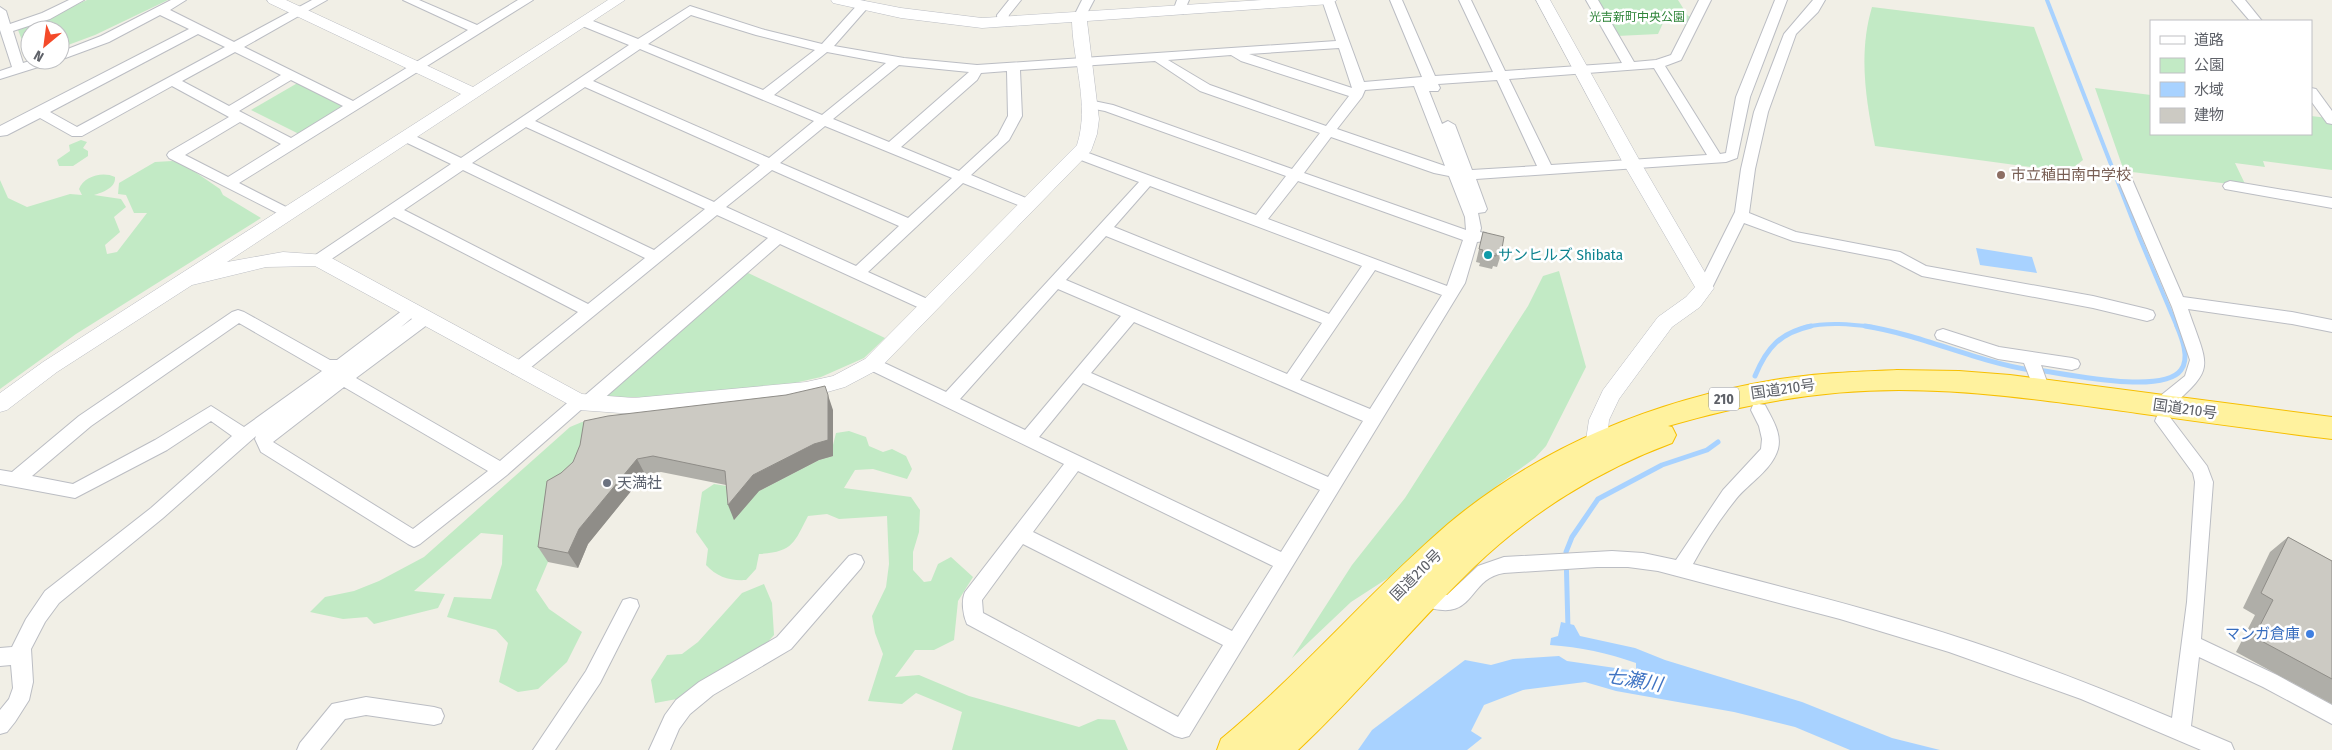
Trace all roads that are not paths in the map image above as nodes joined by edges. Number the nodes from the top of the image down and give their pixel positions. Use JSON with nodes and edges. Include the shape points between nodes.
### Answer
{"nodes":[{"id":1,"x":78,"y":0,"type":"edge"},
{"id":2,"x":180,"y":0,"type":"edge"},
{"id":3,"x":274,"y":0,"type":"edge"},
{"id":4,"x":321,"y":0,"type":"edge"},
{"id":5,"x":410,"y":0,"type":"edge"},
{"id":6,"x":527,"y":0,"type":"edge"},
{"id":7,"x":618,"y":0,"type":"edge"},
{"id":8,"x":838,"y":0,"type":"edge"},
{"id":9,"x":1014,"y":0,"type":"edge"},
{"id":10,"x":1088,"y":0,"type":"edge"},
{"id":11,"x":1329,"y":0,"type":"edge"},
{"id":12,"x":1396,"y":0,"type":"edge"},
{"id":13,"x":1465,"y":0,"type":"edge"},
{"id":14,"x":1542,"y":0,"type":"edge"},
{"id":15,"x":1592,"y":0,"type":"edge"},
{"id":16,"x":1705,"y":0,"type":"edge"},
{"id":17,"x":1780,"y":0,"type":"edge"},
{"id":18,"x":1819,"y":0,"type":"edge"},
{"id":19,"x":2238,"y":0,"type":"edge"},
{"id":20,"x":864,"y":5,"type":"junction"},
{"id":21,"x":1181,"y":5,"type":"edge"},
{"id":22,"x":160,"y":10,"type":"junction"},
{"id":23,"x":0,"y":11,"type":"edge"},
{"id":24,"x":299,"y":12,"type":"junction"},
{"id":25,"x":1079,"y":18,"type":"junction"},
{"id":26,"x":2255,"y":20,"type":"edge"},
{"id":27,"x":584,"y":22,"type":"junction"},
{"id":28,"x":1002,"y":23,"type":"junction"},
{"id":29,"x":198,"y":29,"type":"junction"},
{"id":30,"x":478,"y":30,"type":"junction"},
{"id":31,"x":5,"y":35,"type":"edge"},
{"id":32,"x":639,"y":44,"type":"junction"},
{"id":33,"x":1344,"y":44,"type":"junction"},
{"id":34,"x":234,"y":47,"type":"junction"},
{"id":35,"x":826,"y":47,"type":"junction"},
{"id":36,"x":1234,"y":51,"type":"junction"},
{"id":37,"x":70,"y":52,"type":"edge"},
{"id":38,"x":1160,"y":56,"type":"junction"},
{"id":39,"x":896,"y":62,"type":"junction"},
{"id":40,"x":1082,"y":62,"type":"junction"},
{"id":41,"x":1658,"y":64,"type":"junction"},
{"id":42,"x":1630,"y":66,"type":"junction"},
{"id":43,"x":417,"y":67,"type":"junction"},
{"id":44,"x":1013,"y":68,"type":"junction"},
{"id":45,"x":19,"y":69,"type":"joint"},
{"id":46,"x":977,"y":69,"type":"junction"},
{"id":47,"x":1581,"y":70,"type":"junction"},
{"id":48,"x":0,"y":75,"type":"edge"},
{"id":49,"x":290,"y":75,"type":"junction"},
{"id":50,"x":1502,"y":75,"type":"junction"},
{"id":51,"x":172,"y":81,"type":"junction"},
{"id":52,"x":1424,"y":81,"type":"junction"},
{"id":53,"x":584,"y":82,"type":"junction"},
{"id":54,"x":1358,"y":90,"type":"junction"},
{"id":55,"x":473,"y":93,"type":"junction"},
{"id":56,"x":2312,"y":93,"type":"edge"},
{"id":57,"x":764,"y":96,"type":"junction"},
{"id":58,"x":1089,"y":104,"type":"junction"},
{"id":59,"x":353,"y":106,"type":"junction"},
{"id":60,"x":40,"y":112,"type":"junction"},
{"id":61,"x":234,"y":114,"type":"junction"},
{"id":62,"x":824,"y":120,"type":"junction"},
{"id":63,"x":2332,"y":120,"type":"edge"},
{"id":64,"x":525,"y":121,"type":"junction"},
{"id":65,"x":0,"y":130,"type":"edge"},
{"id":66,"x":1328,"y":132,"type":"junction"},
{"id":67,"x":406,"y":137,"type":"junction"},
{"id":68,"x":292,"y":144,"type":"junction"},
{"id":69,"x":891,"y":148,"type":"junction"},
{"id":70,"x":1078,"y":154,"type":"junction"},
{"id":71,"x":1716,"y":158,"type":"junction"},
{"id":72,"x":462,"y":164,"type":"junction"},
{"id":73,"x":771,"y":164,"type":"junction"},
{"id":74,"x":1632,"y":164,"type":"junction"},
{"id":75,"x":1546,"y":170,"type":"junction"},
{"id":76,"x":1462,"y":174,"type":"junction"},
{"id":77,"x":1294,"y":176,"type":"junction"},
{"id":78,"x":961,"y":177,"type":"junction"},
{"id":79,"x":2124,"y":177,"type":"dead end"},
{"id":80,"x":1148,"y":180,"type":"junction"},
{"id":81,"x":228,"y":183,"type":"junction"},
{"id":82,"x":2230,"y":186,"type":"dead end"},
{"id":83,"x":2332,"y":203,"type":"edge"},
{"id":84,"x":1028,"y":204,"type":"junction"},
{"id":85,"x":716,"y":208,"type":"junction"},
{"id":86,"x":393,"y":210,"type":"junction"},
{"id":87,"x":286,"y":213,"type":"junction"},
{"id":88,"x":1482,"y":213,"type":"dead end"},
{"id":89,"x":1741,"y":216,"type":"junction"},
{"id":90,"x":1259,"y":221,"type":"junction"},
{"id":91,"x":908,"y":224,"type":"junction"},
{"id":92,"x":1104,"y":229,"type":"junction"},
{"id":93,"x":1470,"y":237,"type":"junction"},
{"id":94,"x":1486,"y":237,"type":"edge"},
{"id":95,"x":778,"y":238,"type":"junction"},
{"id":96,"x":656,"y":257,"type":"junction"},
{"id":97,"x":318,"y":260,"type":"junction"},
{"id":98,"x":1372,"y":263,"type":"junction"},
{"id":99,"x":858,"y":273,"type":"junction"},
{"id":100,"x":181,"y":281,"type":"junction"},
{"id":101,"x":1056,"y":282,"type":"junction"},
{"id":102,"x":1705,"y":288,"type":"junction"},
{"id":103,"x":1452,"y":293,"type":"junction"},
{"id":104,"x":2178,"y":302,"type":"junction"},
{"id":105,"x":929,"y":306,"type":"junction"},
{"id":106,"x":590,"y":311,"type":"junction"},
{"id":107,"x":1131,"y":314,"type":"junction"},
{"id":108,"x":419,"y":315,"type":"junction"},
{"id":109,"x":2147,"y":315,"type":"dead end"},
{"id":110,"x":1332,"y":321,"type":"junction"},
{"id":111,"x":2332,"y":326,"type":"edge"},
{"id":112,"x":1943,"y":335,"type":"dead end"},
{"id":113,"x":872,"y":364,"type":"junction"},
{"id":114,"x":2072,"y":364,"type":"dead end"},
{"id":115,"x":518,"y":369,"type":"junction"},
{"id":116,"x":342,"y":372,"type":"junction"},
{"id":117,"x":2036,"y":373,"type":"junction"},
{"id":118,"x":1081,"y":375,"type":"junction"},
{"id":119,"x":1290,"y":382,"type":"junction"},
{"id":120,"x":948,"y":401,"type":"junction"},
{"id":121,"x":583,"y":403,"type":"junction"},
{"id":122,"x":0,"y":404,"type":"edge"},
{"id":123,"x":1759,"y":410,"type":"junction"},
{"id":124,"x":2162,"y":413,"type":"junction"},
{"id":125,"x":1374,"y":418,"type":"junction"},
{"id":126,"x":2332,"y":428,"type":"edge"},
{"id":127,"x":244,"y":436,"type":"junction"},
{"id":128,"x":1027,"y":439,"type":"junction"},
{"id":129,"x":2332,"y":443,"type":"edge"},
{"id":130,"x":1595,"y":454,"type":"junction"},
{"id":131,"x":1075,"y":462,"type":"junction"},
{"id":132,"x":501,"y":470,"type":"junction"},
{"id":133,"x":7,"y":479,"type":"edge"},
{"id":134,"x":1332,"y":487,"type":"junction"},
{"id":135,"x":1020,"y":534,"type":"junction"},
{"id":136,"x":855,"y":562,"type":"dead end"},
{"id":137,"x":1285,"y":563,"type":"junction"},
{"id":138,"x":1681,"y":569,"type":"junction"},
{"id":139,"x":1426,"y":598,"type":"junction"},
{"id":140,"x":630,"y":606,"type":"dead end"},
{"id":141,"x":1236,"y":642,"type":"junction"},
{"id":142,"x":2190,"y":643,"type":"junction"},
{"id":143,"x":20,"y":655,"type":"junction"},
{"id":144,"x":0,"y":657,"type":"edge"},
{"id":145,"x":2332,"y":715,"type":"edge"},
{"id":146,"x":434,"y":716,"type":"dead end"},
{"id":147,"x":0,"y":726,"type":"edge"},
{"id":148,"x":2180,"y":731,"type":"junction"},
{"id":149,"x":307,"y":750,"type":"edge"},
{"id":150,"x":543,"y":750,"type":"edge"},
{"id":151,"x":659,"y":750,"type":"edge"},
{"id":152,"x":1233,"y":750,"type":"edge"},
{"id":153,"x":1274,"y":750,"type":"edge"},
{"id":154,"x":2224,"y":750,"type":"edge"}],
"edges":[{"from":1,"to":31,"type":"street"},
{"from":2,"to":22,"type":"street"},
{"from":3,"to":24,"type":"street"},
{"from":4,"to":24,"type":"street"},
{"from":5,"to":30,"type":"street"},
{"from":6,"to":30,"type":"street"},
{"from":7,"to":27,"type":"street"},
{"from":8,"to":20,"type":"street"},
{"from":9,"to":28,"type":"street"},
{"from":10,"to":25,"type":"street"},
{"from":11,"to":21,"type":"street"},
{"from":11,"to":33,"type":"street"},
{"from":12,"to":52,"type":"street"},
{"from":13,"to":50,"type":"street"},
{"from":14,"to":47,"type":"street"},
{"from":15,"to":42,"type":"street"},
{"from":16,"to":41,"type":"street","via":[[1676,57]]},
{"from":17,"to":71,"type":"street","via":[[1743,97],[1735,150],[1726,158]]},
{"from":18,"to":89,"type":"street","via":[[1817,6],[1792,29],[1772,81],[1751,155]]},
{"from":19,"to":26,"type":"street"},
{"from":20,"to":28,"type":"street","via":[[946,20]]},
{"from":20,"to":35,"type":"street"},
{"from":21,"to":25,"type":"street"},
{"from":22,"to":29,"type":"street"},
{"from":22,"to":37,"type":"street","via":[[94,44]]},
{"from":23,"to":31,"type":"street"},
{"from":24,"to":34,"type":"street"},
{"from":24,"to":43,"type":"street"},
{"from":25,"to":28,"type":"street"},
{"from":25,"to":40,"type":"street"},
{"from":27,"to":32,"type":"street"},
{"from":27,"to":55,"type":"street"},
{"from":29,"to":34,"type":"street"},
{"from":29,"to":60,"type":"street"},
{"from":30,"to":43,"type":"street"},
{"from":31,"to":45,"type":"street"},
{"from":32,"to":35,"type":"street","via":[[690,10],[746,30]]},
{"from":32,"to":53,"type":"street"},
{"from":32,"to":57,"type":"street"},
{"from":33,"to":36,"type":"street"},
{"from":33,"to":54,"type":"street"},
{"from":34,"to":49,"type":"street"},
{"from":34,"to":51,"type":"street"},
{"from":35,"to":39,"type":"street"},
{"from":35,"to":57,"type":"street"},
{"from":36,"to":38,"type":"street"},
{"from":36,"to":54,"type":"street","via":[[1246,58]]},
{"from":38,"to":40,"type":"street"},
{"from":38,"to":66,"type":"street","via":[[1161,61],[1205,88]]},
{"from":39,"to":46,"type":"street"},
{"from":39,"to":62,"type":"street"},
{"from":40,"to":44,"type":"street"},
{"from":40,"to":58,"type":"street"},
{"from":41,"to":42,"type":"street"},
{"from":41,"to":71,"type":"street"},
{"from":42,"to":47,"type":"street"},
{"from":43,"to":55,"type":"street"},
{"from":43,"to":59,"type":"street"},
{"from":44,"to":46,"type":"street"},
{"from":44,"to":78,"type":"street","via":[[1016,105],[1011,125],[1004,137]]},
{"from":45,"to":48,"type":"street"},
{"from":46,"to":69,"type":"street","via":[[972,77]]},
{"from":47,"to":50,"type":"street"},
{"from":47,"to":74,"type":"street"},
{"from":49,"to":59,"type":"street"},
{"from":49,"to":61,"type":"street"},
{"from":50,"to":52,"type":"street"},
{"from":50,"to":75,"type":"street"},
{"from":51,"to":60,"type":"street","via":[[77,133]]},
{"from":51,"to":61,"type":"street"},
{"from":52,"to":54,"type":"street"},
{"from":52,"to":76,"type":"street"},
{"from":53,"to":64,"type":"street"},
{"from":53,"to":73,"type":"street"},
{"from":54,"to":66,"type":"street"},
{"from":55,"to":67,"type":"street"},
{"from":56,"to":63,"type":"street"},
{"from":57,"to":62,"type":"street"},
{"from":58,"to":70,"type":"street","via":[[1089,138]]},
{"from":58,"to":77,"type":"street","via":[[1108,108]]},
{"from":59,"to":68,"type":"street"},
{"from":60,"to":65,"type":"street","via":[[2,132]]},
{"from":61,"to":68,"type":"street"},
{"from":61,"to":81,"type":"street","via":[[174,155]]},
{"from":62,"to":69,"type":"street"},
{"from":62,"to":73,"type":"street"},
{"from":64,"to":72,"type":"street"},
{"from":64,"to":85,"type":"street"},
{"from":66,"to":76,"type":"street","via":[[1439,170]]},
{"from":66,"to":77,"type":"street"},
{"from":67,"to":72,"type":"street"},
{"from":67,"to":87,"type":"street"},
{"from":68,"to":81,"type":"street"},
{"from":69,"to":78,"type":"street"},
{"from":70,"to":80,"type":"street"},
{"from":70,"to":84,"type":"street"},
{"from":71,"to":74,"type":"street"},
{"from":72,"to":86,"type":"street"},
{"from":72,"to":96,"type":"street"},
{"from":73,"to":85,"type":"street"},
{"from":73,"to":91,"type":"street"},
{"from":74,"to":75,"type":"street"},
{"from":74,"to":102,"type":"street"},
{"from":75,"to":76,"type":"street"},
{"from":76,"to":88,"type":"street"},
{"from":76,"to":93,"type":"street","via":[[1474,228]]},
{"from":77,"to":90,"type":"street"},
{"from":77,"to":93,"type":"street"},
{"from":78,"to":84,"type":"street"},
{"from":78,"to":91,"type":"street"},
{"from":79,"to":104,"type":"street"},
{"from":80,"to":90,"type":"street"},
{"from":80,"to":92,"type":"street"},
{"from":81,"to":87,"type":"street"},
{"from":82,"to":83,"type":"street"},
{"from":84,"to":105,"type":"street"},
{"from":85,"to":95,"type":"street"},
{"from":85,"to":96,"type":"street"},
{"from":86,"to":97,"type":"street"},
{"from":86,"to":106,"type":"street"},
{"from":87,"to":100,"type":"street"},
{"from":89,"to":102,"type":"street"},
{"from":89,"to":109,"type":"street","via":[[1792,236],[1895,256],[1922,270]]},
{"from":90,"to":98,"type":"street"},
{"from":91,"to":99,"type":"street"},
{"from":92,"to":101,"type":"street"},
{"from":92,"to":110,"type":"street"},
{"from":93,"to":94,"type":"street"},
{"from":93,"to":103,"type":"street"},
{"from":95,"to":99,"type":"street"},
{"from":95,"to":121,"type":"street"},
{"from":96,"to":106,"type":"street"},
{"from":97,"to":100,"type":"street","via":[[295,257],[270,259]]},
{"from":97,"to":108,"type":"street"},
{"from":98,"to":103,"type":"street"},
{"from":98,"to":110,"type":"street"},
{"from":99,"to":105,"type":"street"},
{"from":100,"to":122,"type":"street","via":[[50,366]]},
{"from":101,"to":107,"type":"street"},
{"from":101,"to":120,"type":"street"},
{"from":102,"to":130,"type":"street","via":[[1693,302],[1665,322],[1622,378],[1604,408]]},
{"from":103,"to":125,"type":"street"},
{"from":104,"to":111,"type":"street"},
{"from":104,"to":124,"type":"street","via":[[2197,352],[2197,367],[2186,386]]},
{"from":105,"to":113,"type":"street"},
{"from":106,"to":115,"type":"street"},
{"from":107,"to":118,"type":"street"},
{"from":107,"to":119,"type":"street"},
{"from":108,"to":115,"type":"street"},
{"from":108,"to":116,"type":"street"},
{"from":110,"to":119,"type":"street"},
{"from":112,"to":117,"type":"street","via":[[1998,353]]},
{"from":113,"to":120,"type":"street"},
{"from":113,"to":121,"type":"street","via":[[838,382],[806,390],[634,406]]},
{"from":114,"to":117,"type":"street"},
{"from":115,"to":121,"type":"street"},
{"from":116,"to":127,"type":"street"},
{"from":116,"to":132,"type":"street"},
{"from":116,"to":132,"type":"street","via":[[263,438],[268,447],[414,539]]},
{"from":116,"to":133,"type":"street","via":[[238,316]]},
{"from":117,"to":124,"type":"highway","name":"国道210号","number":"210"},
{"from":117,"to":130,"type":"highway","name":"国道210号","number":"210","via":[[1970,382],[1848,381],[1745,394],[1642,424]]},
{"from":118,"to":128,"type":"street"},
{"from":118,"to":134,"type":"street"},
{"from":119,"to":125,"type":"street"},
{"from":120,"to":128,"type":"street"},
{"from":121,"to":132,"type":"street"},
{"from":123,"to":124,"type":"highway","name":"国道210号","number":"210","via":[[1871,396],[1947,394]]},
{"from":123,"to":130,"type":"highway","name":"国道210号","number":"210","via":[[1681,428]]},
{"from":123,"to":138,"type":"street","via":[[1770,437],[1765,460],[1730,494]]},
{"from":124,"to":126,"type":"highway","name":"国道210号","number":"210"},
{"from":124,"to":129,"type":"highway","name":"国道210号","number":"210"},
{"from":124,"to":142,"type":"street","via":[[2204,477]]},
{"from":125,"to":134,"type":"street"},
{"from":127,"to":133,"type":"street","via":[[211,412],[161,445],[75,491]]},
{"from":127,"to":143,"type":"street","via":[[52,597],[34,624]]},
{"from":128,"to":131,"type":"street"},
{"from":130,"to":139,"type":"highway","name":"国道210号","number":"210","via":[[1489,536]]},
{"from":130,"to":152,"type":"highway","name":"国道210号","number":"210","via":[[1513,491],[1472,523],[1292,698]]},
{"from":131,"to":135,"type":"street"},
{"from":131,"to":137,"type":"street"},
{"from":134,"to":137,"type":"street"},
{"from":135,"to":141,"type":"street"},
{"from":135,"to":141,"type":"street","via":[[972,598],[974,618],[1182,729]]},
{"from":136,"to":151,"type":"street","via":[[784,644],[700,692],[682,707],[669,726]]},
{"from":137,"to":141,"type":"street"},
{"from":138,"to":139,"type":"street","via":[[1635,559],[1496,567],[1484,573],[1453,602],[1440,605]]},
{"from":138,"to":148,"type":"street","via":[[1835,609],[1951,644],[2042,675]]},
{"from":139,"to":153,"type":"highway","name":"国道210号","number":"210"},
{"from":140,"to":150,"type":"street","via":[[593,677]]},
{"from":142,"to":145,"type":"street"},
{"from":142,"to":148,"type":"street"},
{"from":143,"to":144,"type":"street"},
{"from":143,"to":147,"type":"street","via":[[22,691]]},
{"from":146,"to":149,"type":"street","via":[[366,706],[339,711]]},
{"from":148,"to":154,"type":"street"}]}
